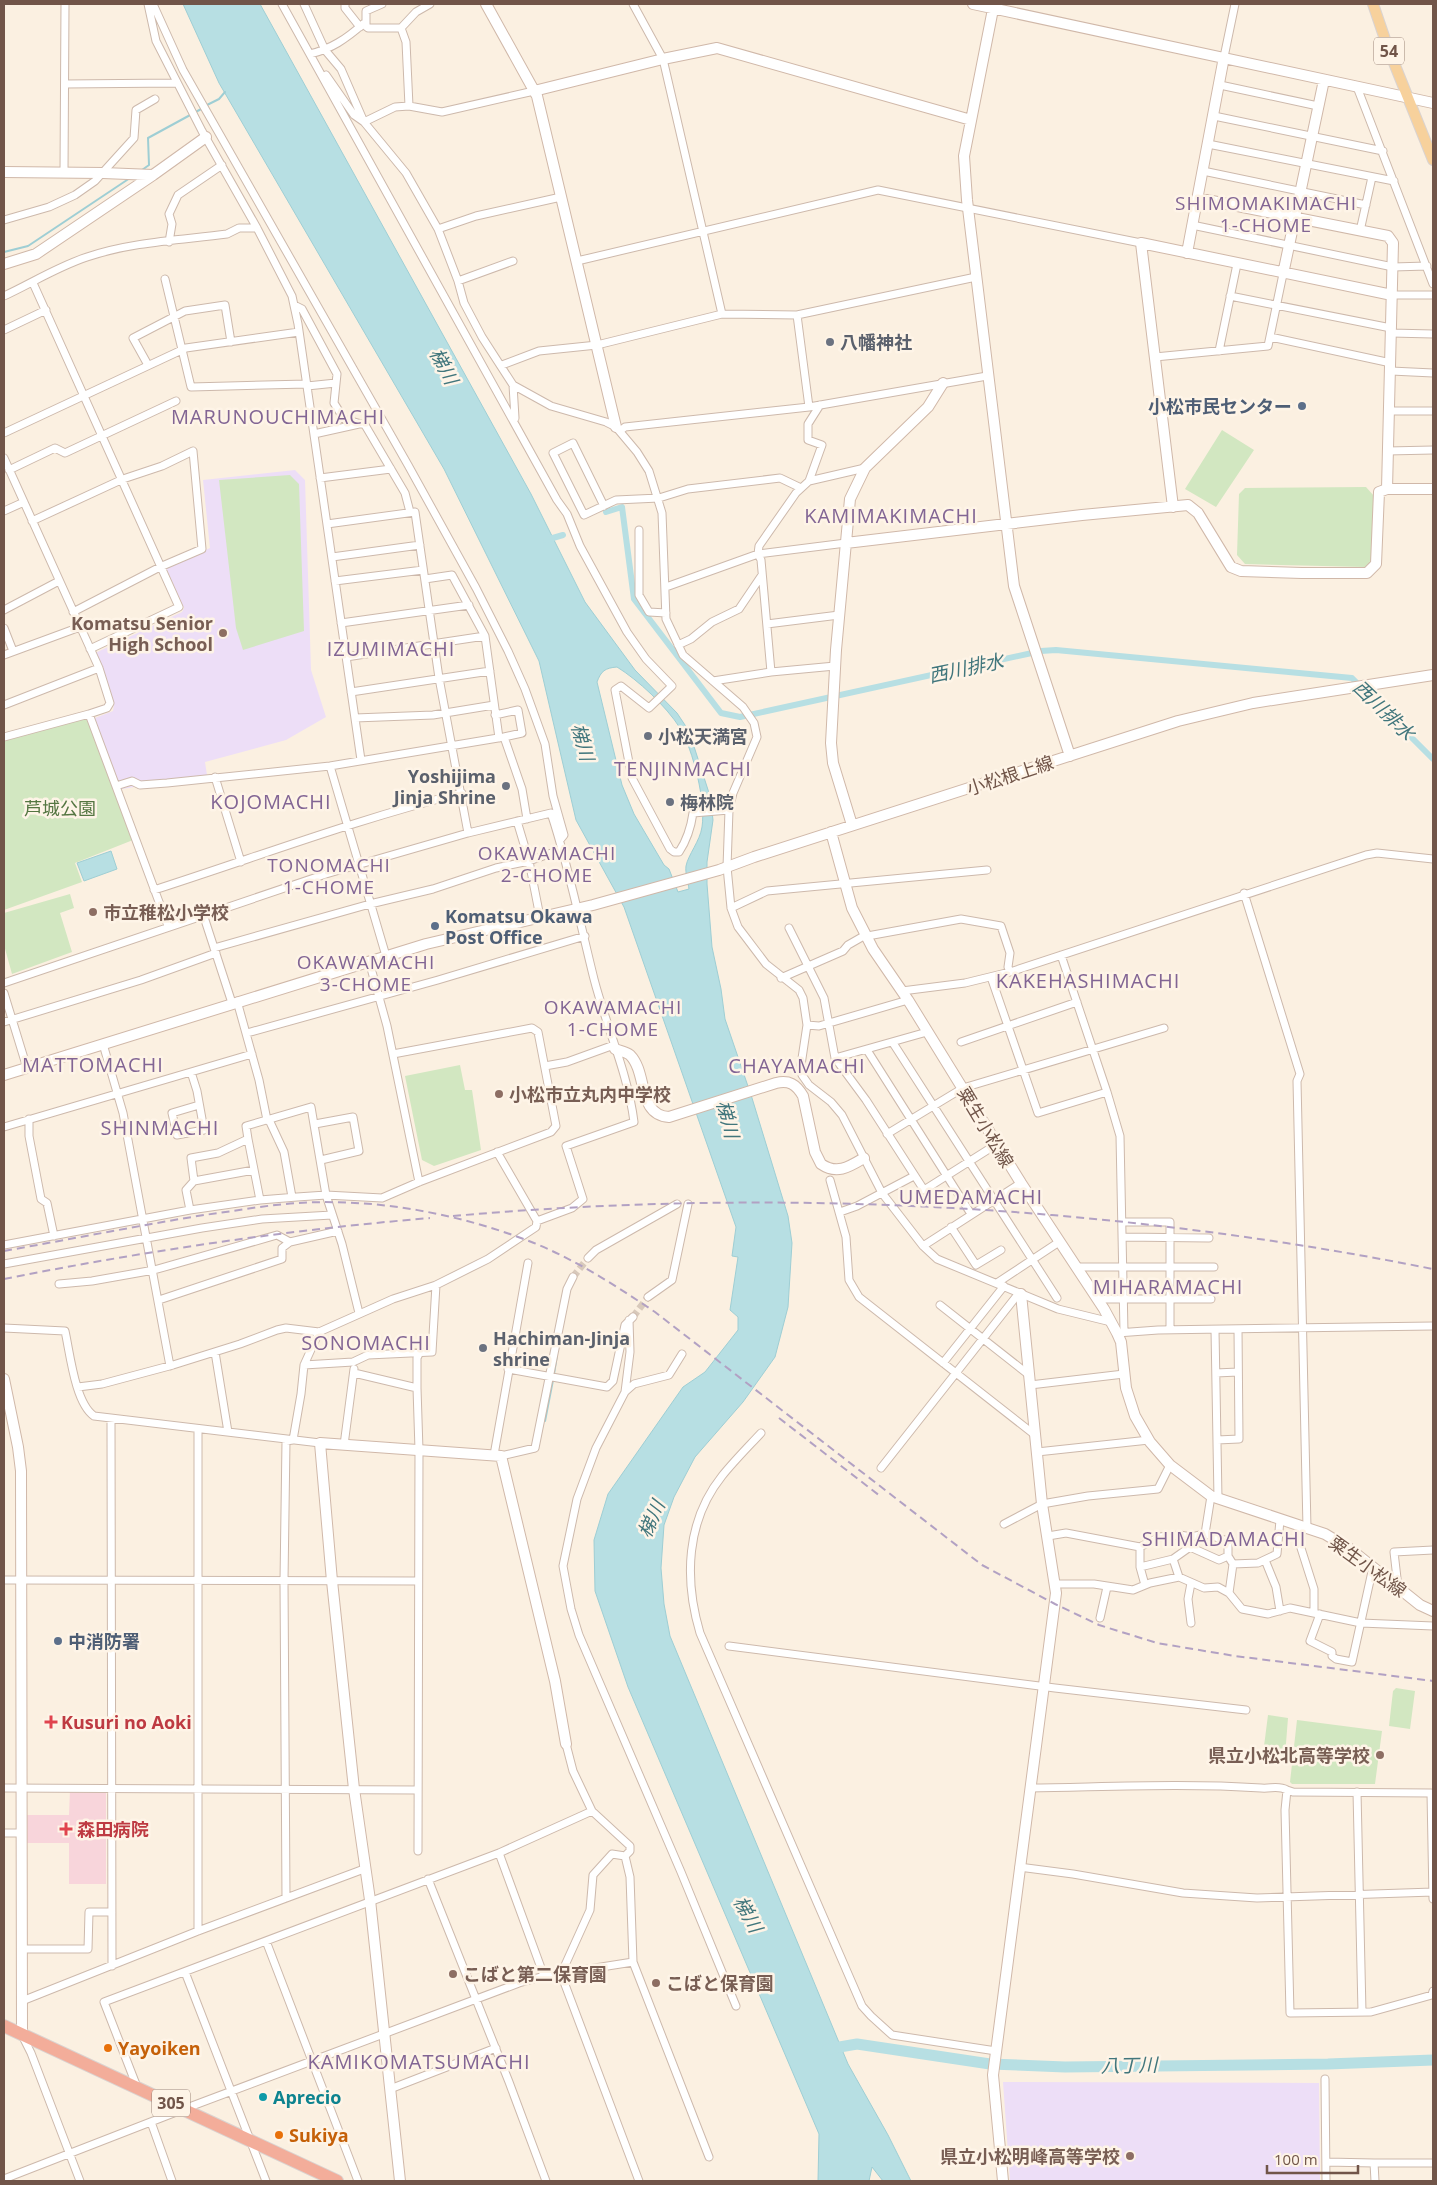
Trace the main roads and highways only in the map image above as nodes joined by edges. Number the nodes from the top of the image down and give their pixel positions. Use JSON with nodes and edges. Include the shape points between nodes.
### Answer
{"nodes":[{"id":1,"x":1373,"y":4,"type":"edge"},
{"id":2,"x":1433,"y":160,"type":"edge"},
{"id":3,"x":4,"y":2026,"type":"edge"},
{"id":4,"x":337,"y":2181,"type":"edge"}],
"edges":[{"from":1,"to":2,"type":"main road","number":"54"},
{"from":3,"to":4,"type":"highway","number":"305"}]}
